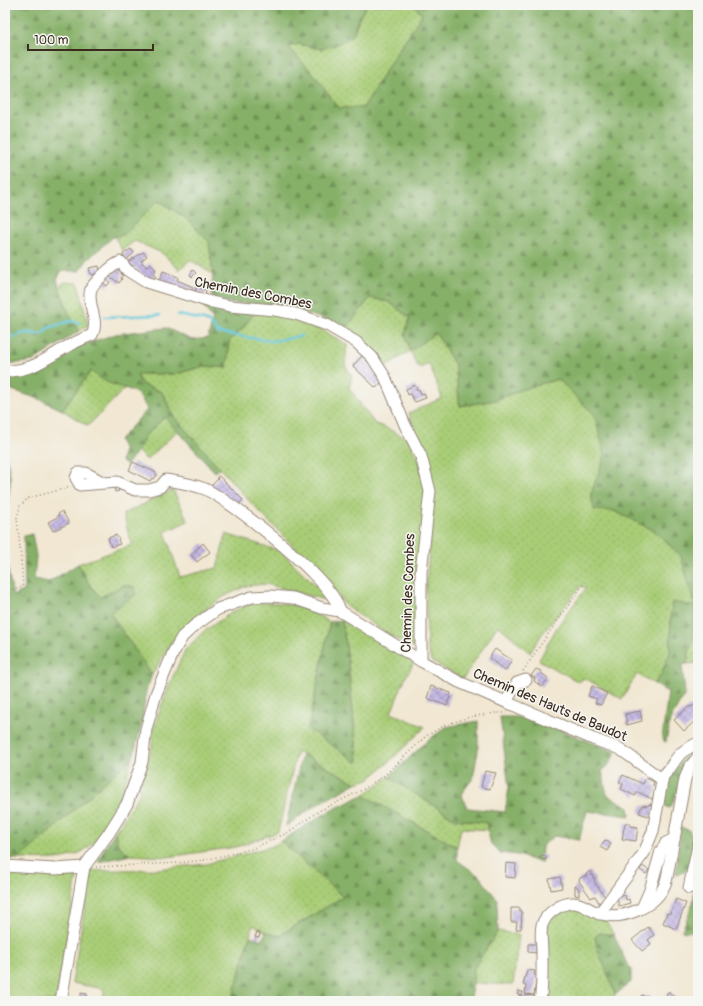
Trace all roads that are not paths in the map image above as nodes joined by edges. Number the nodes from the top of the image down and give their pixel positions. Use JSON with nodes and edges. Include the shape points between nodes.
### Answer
{"nodes":[{"id":1,"x":5,"y":371,"type":"edge"},
{"id":2,"x":80,"y":485,"type":"road end"},
{"id":3,"x":340,"y":611,"type":"junction"},
{"id":4,"x":421,"y":661,"type":"junction"},
{"id":5,"x":521,"y":681,"type":"road end"},
{"id":6,"x":506,"y":702,"type":"junction"},
{"id":7,"x":698,"y":743,"type":"edge"},
{"id":8,"x":698,"y":757,"type":"edge"},
{"id":9,"x":663,"y":776,"type":"junction"},
{"id":10,"x":698,"y":846,"type":"edge"},
{"id":11,"x":5,"y":866,"type":"edge"},
{"id":12,"x":84,"y":867,"type":"junction"},
{"id":13,"x":689,"y":888,"type":"dead end"},
{"id":14,"x":599,"y":914,"type":"junction"},
{"id":15,"x":61,"y":1001,"type":"edge"},
{"id":16,"x":540,"y":1001,"type":"edge"}],
"edges":[{"from":1,"to":4,"type":"street","name":"Chemin des Combes","via":[[30,368],[92,335],[96,329],[90,298],[91,289],[107,271],[121,262],[127,270],[146,282],[230,306],[296,314],[327,325],[356,342],[372,357],[385,377],[421,456],[430,491],[421,572]]},
{"from":2,"to":3,"type":"street","via":[[117,482],[135,490],[149,490],[160,487],[166,480],[205,490],[273,536],[315,576],[331,594]]},
{"from":3,"to":4,"type":"street","name":"Chemin des Hauts de Baudot"},
{"from":3,"to":12,"type":"street","via":[[293,598],[252,597],[218,609],[182,637],[156,694],[146,729],[142,762],[127,804]]},
{"from":4,"to":6,"type":"street","name":"Chemin des Hauts de Baudot","via":[[459,682]]},
{"from":5,"to":6,"type":"street"},
{"from":6,"to":9,"type":"street","name":"Chemin des Hauts de Baudot","via":[[620,749],[660,778]]},
{"from":7,"to":9,"type":"street","via":[[681,754]]},
{"from":8,"to":14,"type":"street","via":[[689,768],[685,779],[665,885],[648,904],[630,914]]},
{"from":9,"to":14,"type":"street","via":[[653,831],[644,853]]},
{"from":10,"to":13,"type":"street"},
{"from":11,"to":12,"type":"street","via":[[55,869]]},
{"from":12,"to":15,"type":"street"},
{"from":14,"to":16,"type":"street","via":[[574,903],[557,908],[546,918],[542,925]]}]}
